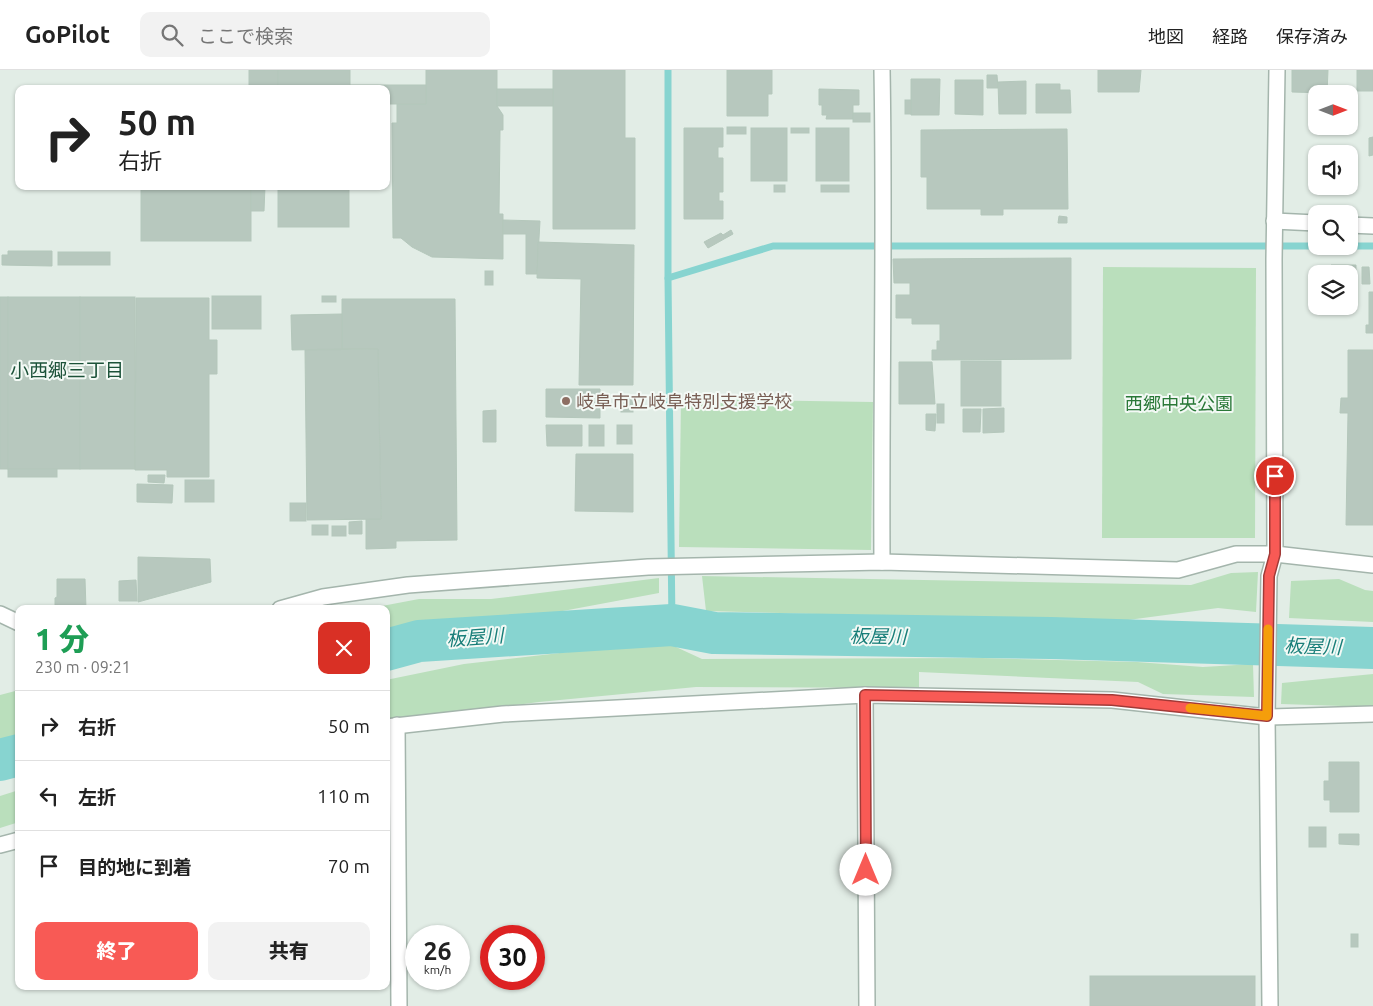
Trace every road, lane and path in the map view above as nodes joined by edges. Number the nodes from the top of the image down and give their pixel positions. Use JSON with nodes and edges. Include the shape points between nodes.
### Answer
{"nodes":[{"id":1,"x":882,"y":70,"type":"edge"},
{"id":2,"x":1277,"y":70,"type":"edge"},
{"id":3,"x":1274,"y":221,"type":"junction"},
{"id":4,"x":1308,"y":223,"type":"edge"},
{"id":5,"x":1358,"y":225,"type":"edge"},
{"id":6,"x":1373,"y":226,"type":"edge"},
{"id":7,"x":1275,"y":554,"type":"junction"},
{"id":8,"x":882,"y":562,"type":"junction"},
{"id":9,"x":1373,"y":565,"type":"edge"},
{"id":10,"x":294,"y":605,"type":"edge"},
{"id":11,"x":0,"y":614,"type":"edge"},
{"id":12,"x":15,"y":621,"type":"edge"},
{"id":13,"x":865,"y":695,"type":"junction"},
{"id":14,"x":1373,"y":714,"type":"edge"},
{"id":15,"x":1267,"y":716,"type":"junction"},
{"id":16,"x":391,"y":726,"type":"edge"},
{"id":17,"x":15,"y":841,"type":"edge"},
{"id":18,"x":0,"y":845,"type":"edge"},
{"id":19,"x":399,"y":1006,"type":"edge"},
{"id":20,"x":867,"y":1006,"type":"edge"},
{"id":21,"x":1270,"y":1006,"type":"edge"}],
"edges":[{"from":1,"to":8,"type":"street"},
{"from":2,"to":3,"type":"street"},
{"from":3,"to":4,"type":"street"},
{"from":3,"to":7,"type":"street"},
{"from":5,"to":6,"type":"street"},
{"from":7,"to":8,"type":"street","via":[[1236,554],[1178,570]]},
{"from":7,"to":9,"type":"street"},
{"from":7,"to":15,"type":"street","via":[[1269,576]]},
{"from":8,"to":10,"type":"street","via":[[648,568],[408,585],[323,597]]},
{"from":11,"to":12,"type":"street"},
{"from":13,"to":15,"type":"street","via":[[1112,700]]},
{"from":13,"to":16,"type":"street","via":[[503,714]]},
{"from":13,"to":20,"type":"street"},
{"from":14,"to":15,"type":"street"},
{"from":15,"to":21,"type":"street"},
{"from":16,"to":19,"type":"street"},
{"from":17,"to":18,"type":"street"}]}
